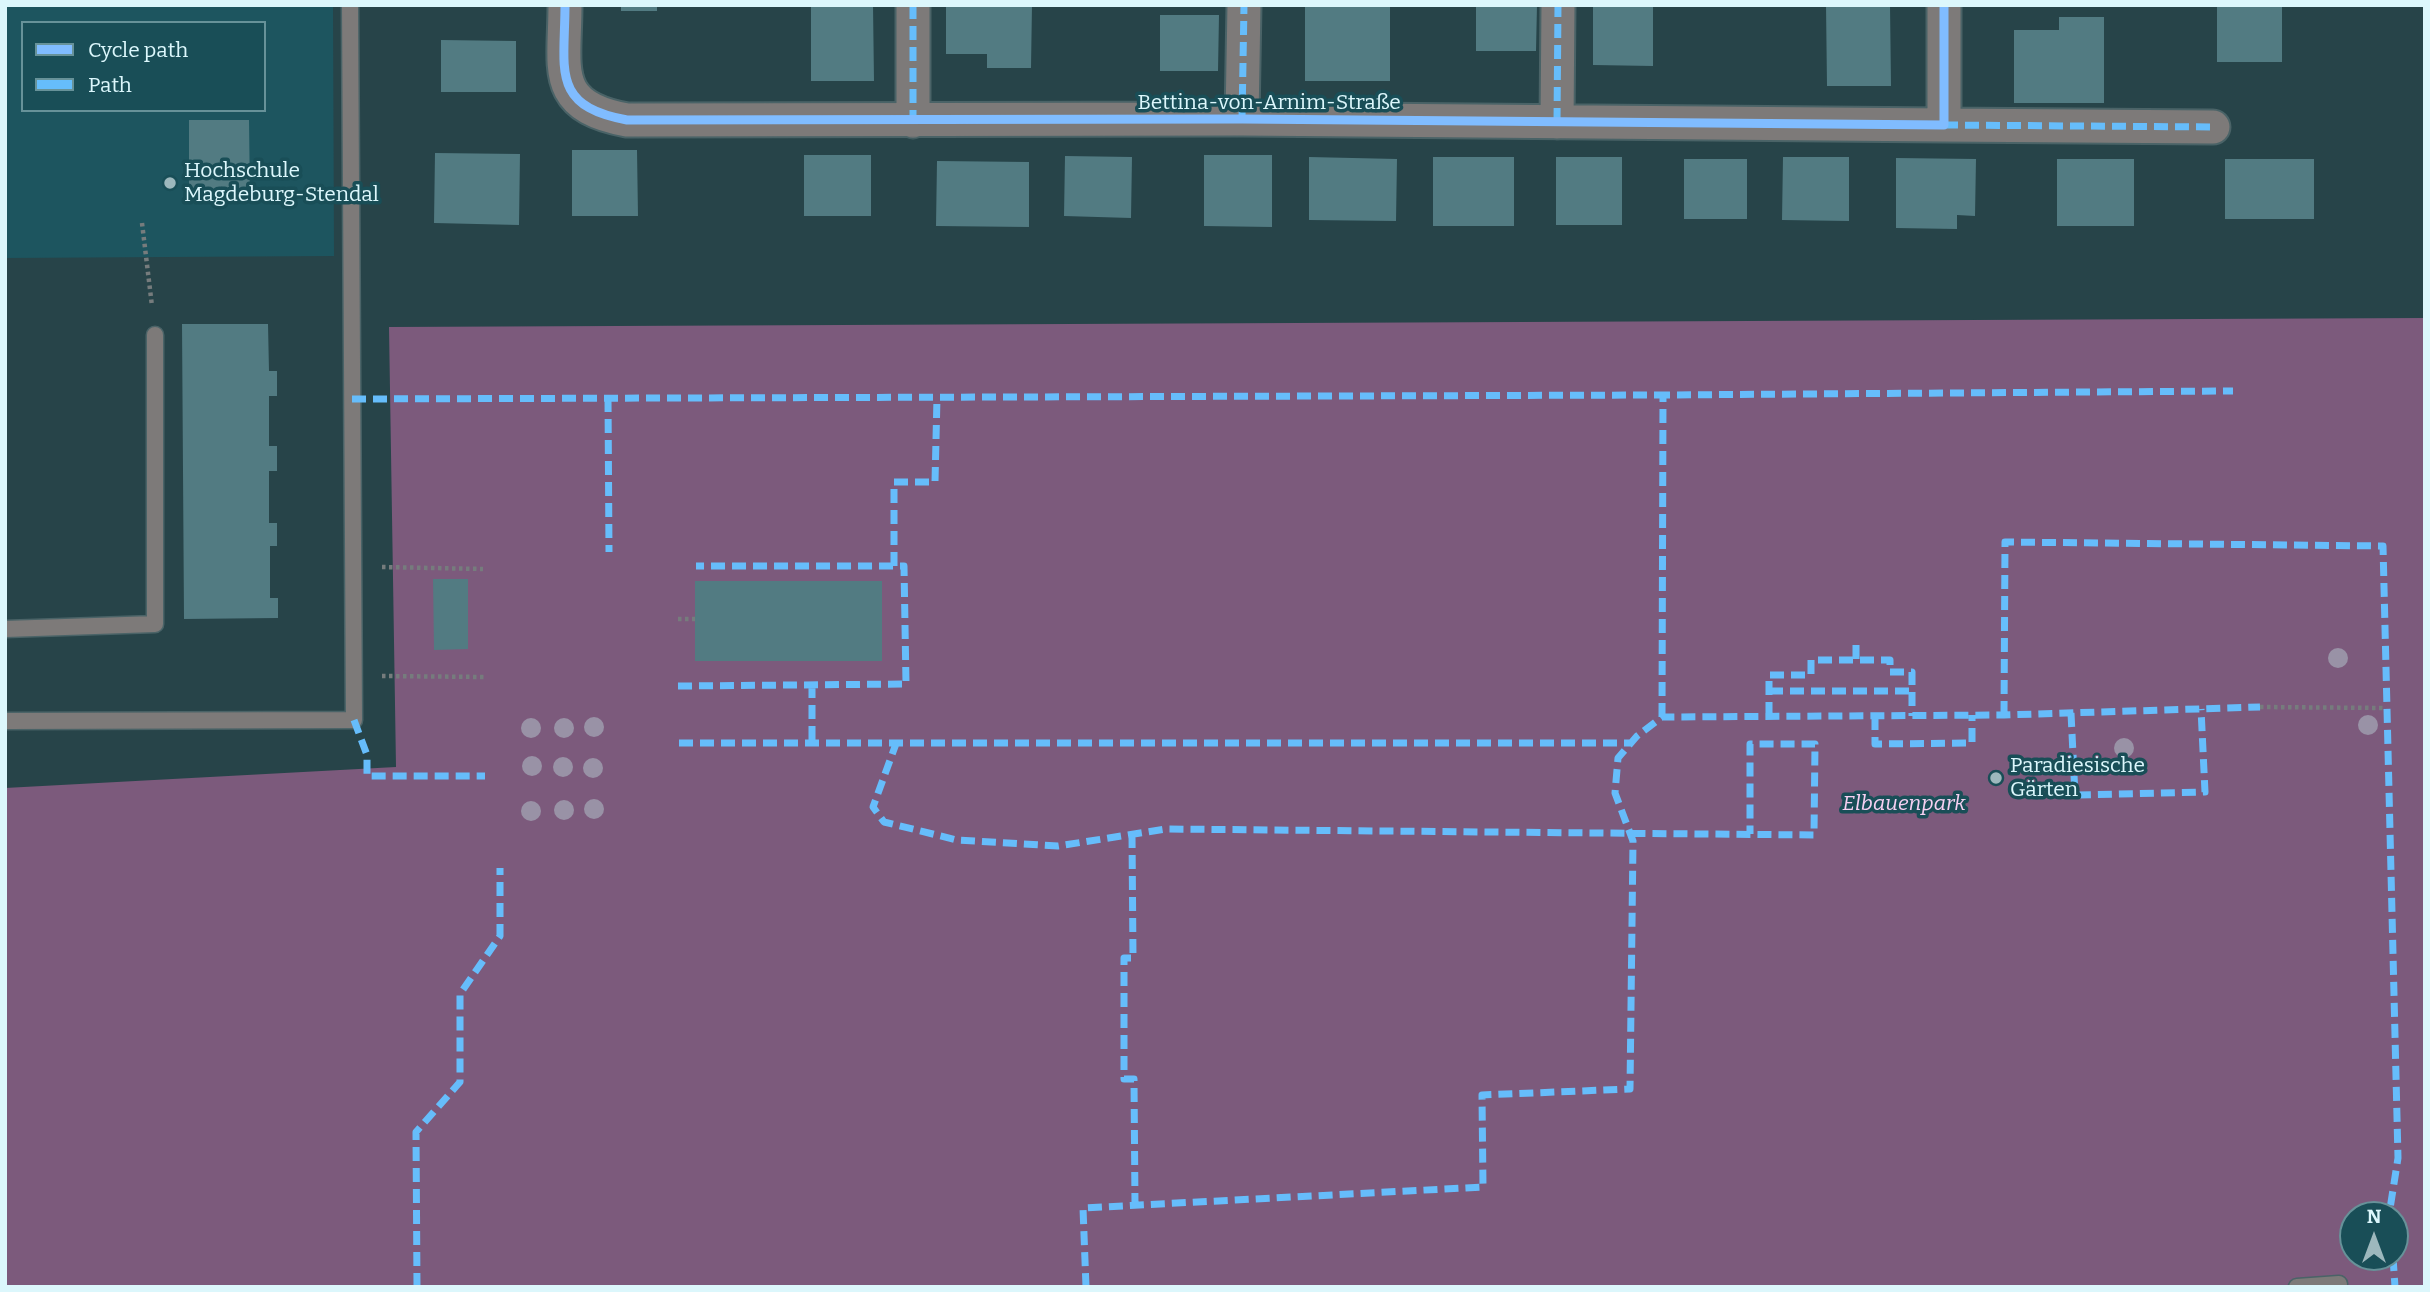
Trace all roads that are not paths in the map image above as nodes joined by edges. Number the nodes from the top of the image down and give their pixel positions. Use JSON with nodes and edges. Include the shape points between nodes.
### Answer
{"nodes":[{"id":1,"x":350,"y":5,"type":"edge"},
{"id":2,"x":565,"y":5,"type":"edge"},
{"id":3,"x":913,"y":5,"type":"edge"},
{"id":4,"x":1244,"y":5,"type":"edge"},
{"id":5,"x":1558,"y":5,"type":"edge"},
{"id":6,"x":1944,"y":5,"type":"edge"},
{"id":7,"x":1242,"y":119,"type":"junction"},
{"id":8,"x":913,"y":121,"type":"junction"},
{"id":9,"x":1557,"y":122,"type":"junction"},
{"id":10,"x":1944,"y":125,"type":"junction"},
{"id":11,"x":2213,"y":127,"type":"dead end"},
{"id":12,"x":155,"y":335,"type":"road end"},
{"id":13,"x":5,"y":629,"type":"edge"},
{"id":14,"x":5,"y":721,"type":"edge"},
{"id":15,"x":2339,"y":1284,"type":"dead end"},
{"id":16,"x":2297,"y":1287,"type":"edge"}],
"edges":[{"from":1,"to":14,"type":"lane","via":[[354,720]]},
{"from":2,"to":8,"type":"street","name":"Bettina-von-Arnim-Straße","via":[[565,70],[571,94],[603,116],[627,120]]},
{"from":3,"to":8,"type":"street"},
{"from":4,"to":7,"type":"street","name":"Bettina-von-Arnim-Straße"},
{"from":5,"to":9,"type":"street"},
{"from":6,"to":10,"type":"street"},
{"from":7,"to":8,"type":"street","name":"Bettina-von-Arnim-Straße"},
{"from":7,"to":9,"type":"street","name":"Bettina-von-Arnim-Straße"},
{"from":9,"to":10,"type":"street","name":"Bettina-von-Arnim-Straße"},
{"from":10,"to":11,"type":"street","name":"Bettina-von-Arnim-Straße"},
{"from":12,"to":13,"type":"lane","via":[[155,624]]},
{"from":15,"to":16,"type":"lane"}]}
